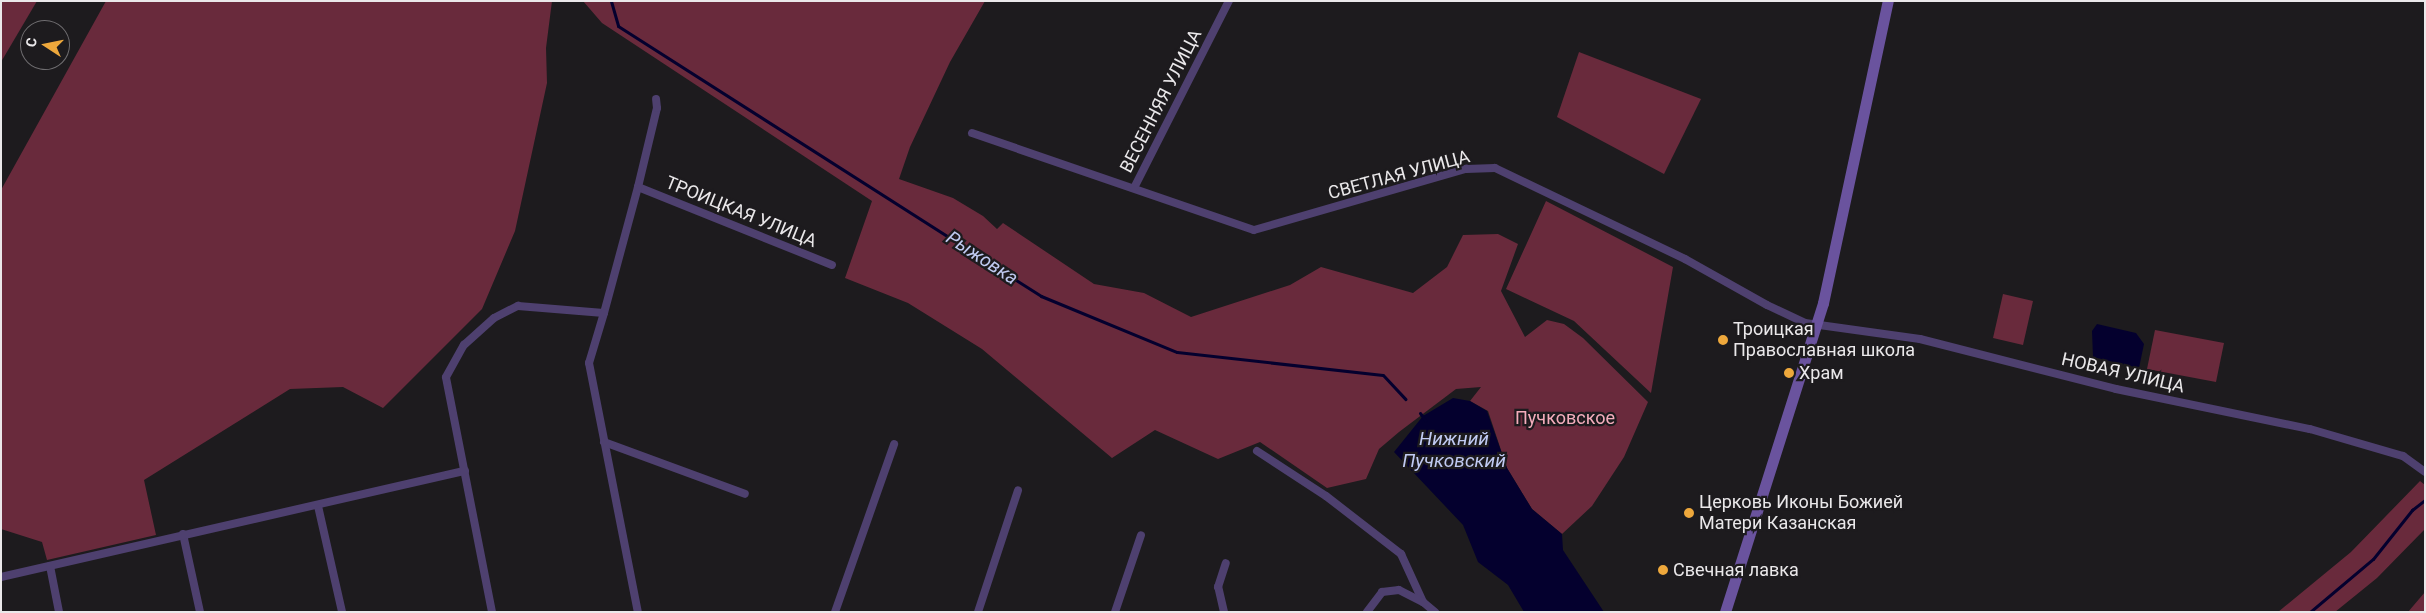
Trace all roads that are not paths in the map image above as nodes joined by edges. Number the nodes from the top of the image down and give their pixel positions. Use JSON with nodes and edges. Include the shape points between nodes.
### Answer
{"nodes":[{"id":1,"x":1229,"y":1,"type":"edge"},
{"id":2,"x":1888,"y":1,"type":"edge"},
{"id":3,"x":656,"y":99,"type":"dead end"},
{"id":4,"x":972,"y":133,"type":"dead end"},
{"id":5,"x":638,"y":187,"type":"junction"},
{"id":6,"x":1134,"y":188,"type":"junction"},
{"id":7,"x":832,"y":265,"type":"dead end"},
{"id":8,"x":604,"y":312,"type":"junction"},
{"id":9,"x":1816,"y":326,"type":"junction"},
{"id":10,"x":604,"y":442,"type":"junction"},
{"id":11,"x":894,"y":444,"type":"dead end"},
{"id":12,"x":1258,"y":451,"type":"dead end"},
{"id":13,"x":465,"y":471,"type":"junction"},
{"id":14,"x":2425,"y":472,"type":"edge"},
{"id":15,"x":1018,"y":490,"type":"dead end"},
{"id":16,"x":745,"y":494,"type":"dead end"},
{"id":17,"x":318,"y":506,"type":"junction"},
{"id":18,"x":183,"y":534,"type":"junction"},
{"id":19,"x":1141,"y":535,"type":"dead end"},
{"id":20,"x":1226,"y":564,"type":"dead end"},
{"id":21,"x":50,"y":566,"type":"junction"},
{"id":22,"x":1,"y":577,"type":"edge"},
{"id":23,"x":1423,"y":602,"type":"junction"},
{"id":24,"x":59,"y":612,"type":"edge"},
{"id":25,"x":200,"y":612,"type":"edge"},
{"id":26,"x":342,"y":612,"type":"edge"},
{"id":27,"x":492,"y":612,"type":"edge"},
{"id":28,"x":638,"y":612,"type":"edge"},
{"id":29,"x":835,"y":612,"type":"edge"},
{"id":30,"x":978,"y":612,"type":"edge"},
{"id":31,"x":1115,"y":612,"type":"edge"},
{"id":32,"x":1224,"y":612,"type":"edge"},
{"id":33,"x":1367,"y":612,"type":"edge"},
{"id":34,"x":1436,"y":612,"type":"edge"},
{"id":35,"x":1725,"y":612,"type":"edge"}],
"edges":[{"from":1,"to":6,"type":"street","name":"ВЕСЕННЯЯ УЛИЦА"},
{"from":2,"to":9,"type":"street"},
{"from":3,"to":5,"type":"street","name":"ТРОИЦКАЯ УЛИЦА"},
{"from":4,"to":6,"type":"street","name":"СВЕТЛАЯ УЛИЦА"},
{"from":5,"to":7,"type":"street","name":"ТРОИЦКАЯ УЛИЦА"},
{"from":5,"to":8,"type":"street","name":"ТРОИЦКАЯ УЛИЦА"},
{"from":6,"to":9,"type":"street","name":"СВЕТЛАЯ УЛИЦА","via":[[1254,230],[1466,170],[1495,168],[1685,259],[1767,305]]},
{"from":8,"to":10,"type":"street","name":"ТРОИЦКАЯ УЛИЦА","via":[[589,363]]},
{"from":8,"to":13,"type":"street","via":[[518,306],[494,318],[464,345],[446,377]]},
{"from":9,"to":14,"type":"street","name":"НОВАЯ УЛИЦА","via":[[1920,339],[2116,389],[2310,429],[2403,456]]},
{"from":9,"to":35,"type":"street"},
{"from":10,"to":16,"type":"street"},
{"from":10,"to":28,"type":"street","name":"ТРОИЦКАЯ УЛИЦА"},
{"from":11,"to":29,"type":"street"},
{"from":12,"to":23,"type":"street","via":[[1326,496],[1401,554]]},
{"from":13,"to":17,"type":"street"},
{"from":13,"to":27,"type":"street"},
{"from":15,"to":30,"type":"street"},
{"from":17,"to":18,"type":"street"},
{"from":17,"to":26,"type":"street"},
{"from":18,"to":21,"type":"street"},
{"from":18,"to":25,"type":"street"},
{"from":19,"to":31,"type":"street"},
{"from":20,"to":32,"type":"street","via":[[1218,587]]},
{"from":21,"to":22,"type":"street"},
{"from":21,"to":24,"type":"street"},
{"from":23,"to":33,"type":"street","via":[[1399,590],[1382,592]]},
{"from":23,"to":34,"type":"street"}]}
